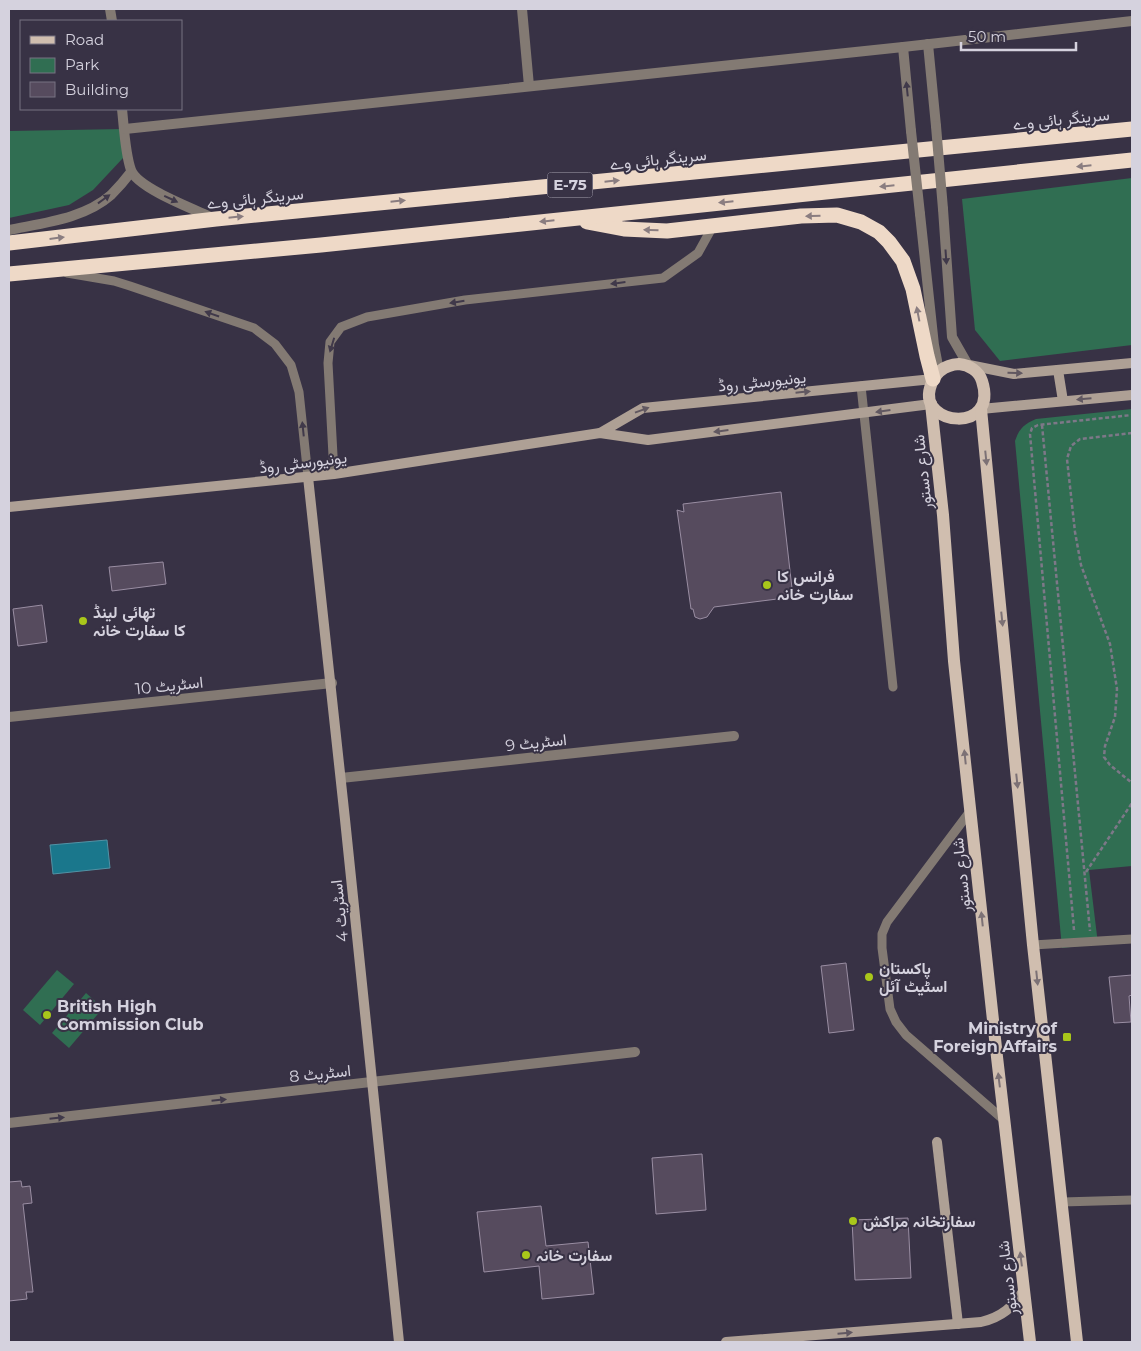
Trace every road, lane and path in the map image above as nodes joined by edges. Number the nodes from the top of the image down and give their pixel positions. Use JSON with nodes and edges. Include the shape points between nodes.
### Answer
{"nodes":[{"id":1,"x":522,"y":9,"type":"edge"},
{"id":2,"x":1132,"y":21,"type":"edge"},
{"id":3,"x":928,"y":44,"type":"junction"},
{"id":4,"x":903,"y":47,"type":"junction"},
{"id":5,"x":529,"y":86,"type":"junction"},
{"id":6,"x":122,"y":110,"type":"edge"},
{"id":7,"x":124,"y":129,"type":"junction"},
{"id":8,"x":1132,"y":129,"type":"edge"},
{"id":9,"x":1132,"y":160,"type":"edge"},
{"id":10,"x":131,"y":172,"type":"junction"},
{"id":11,"x":216,"y":219,"type":"junction"},
{"id":12,"x":569,"y":219,"type":"junction"},
{"id":13,"x":712,"y":226,"type":"junction"},
{"id":14,"x":9,"y":230,"type":"edge"},
{"id":15,"x":9,"y":243,"type":"edge"},
{"id":16,"x":48,"y":270,"type":"junction"},
{"id":17,"x":9,"y":274,"type":"edge"},
{"id":18,"x":1132,"y":363,"type":"edge"},
{"id":19,"x":968,"y":365,"type":"junction"},
{"id":20,"x":1058,"y":370,"type":"junction"},
{"id":21,"x":936,"y":375,"type":"junction"},
{"id":22,"x":861,"y":386,"type":"junction"},
{"id":23,"x":1132,"y":395,"type":"edge"},
{"id":24,"x":1063,"y":401,"type":"junction"},
{"id":25,"x":931,"y":404,"type":"junction"},
{"id":26,"x":981,"y":409,"type":"junction"},
{"id":27,"x":864,"y":413,"type":"junction"},
{"id":28,"x":1132,"y":415,"type":"edge"},
{"id":29,"x":1042,"y":425,"type":"junction"},
{"id":30,"x":600,"y":433,"type":"junction"},
{"id":31,"x":1132,"y":433,"type":"edge"},
{"id":32,"x":334,"y":474,"type":"junction"},
{"id":33,"x":308,"y":477,"type":"junction"},
{"id":34,"x":9,"y":507,"type":"edge"},
{"id":35,"x":332,"y":683,"type":"junction"},
{"id":36,"x":893,"y":687,"type":"dead end"},
{"id":37,"x":9,"y":716,"type":"edge"},
{"id":38,"x":734,"y":736,"type":"dead end"},
{"id":39,"x":341,"y":778,"type":"junction"},
{"id":40,"x":1132,"y":783,"type":"edge"},
{"id":41,"x":1132,"y":803,"type":"edge"},
{"id":42,"x":971,"y":810,"type":"junction"},
{"id":43,"x":1085,"y":874,"type":"junction"},
{"id":44,"x":1132,"y":939,"type":"edge"},
{"id":45,"x":1075,"y":942,"type":"junction"},
{"id":46,"x":1091,"y":942,"type":"junction"},
{"id":47,"x":1033,"y":945,"type":"junction"},
{"id":48,"x":636,"y":1052,"type":"dead end"},
{"id":49,"x":371,"y":1082,"type":"junction"},
{"id":50,"x":1004,"y":1120,"type":"junction"},
{"id":51,"x":9,"y":1123,"type":"edge"},
{"id":52,"x":937,"y":1142,"type":"dead end"},
{"id":53,"x":1132,"y":1200,"type":"edge"},
{"id":54,"x":1062,"y":1202,"type":"junction"},
{"id":55,"x":1024,"y":1290,"type":"junction"},
{"id":56,"x":958,"y":1324,"type":"junction"},
{"id":57,"x":399,"y":1342,"type":"edge"},
{"id":58,"x":726,"y":1342,"type":"edge"},
{"id":59,"x":1030,"y":1342,"type":"edge"},
{"id":60,"x":1077,"y":1342,"type":"edge"}],
"edges":[{"from":1,"to":5,"type":"street"},
{"from":2,"to":3,"type":"street"},
{"from":3,"to":4,"type":"street"},
{"from":3,"to":19,"type":"street","one_way":true,"bridge":true,"via":[[952,337]]},
{"from":4,"to":5,"type":"street"},
{"from":21,"to":4,"type":"street","one_way":true,"bridge":true},
{"from":5,"to":7,"type":"street"},
{"from":6,"to":7,"type":"street"},
{"from":7,"to":10,"type":"street"},
{"from":11,"to":8,"type":"highway","name":"سرینگر ہائی وے","number":"E-75","one_way":true},
{"from":9,"to":12,"type":"highway","number":"E-75","one_way":true},
{"from":10,"to":11,"type":"street","one_way":true,"via":[[152,190]]},
{"from":14,"to":10,"type":"street","one_way":true,"via":[[75,215],[94,206],[110,196]]},
{"from":15,"to":11,"type":"highway","name":"سرینگر ہائی وے","number":"E-75","one_way":true},
{"from":13,"to":12,"type":"highway","one_way":true,"via":[[667,231],[624,229]]},
{"from":12,"to":16,"type":"highway","number":"E-75","one_way":true},
{"from":21,"to":13,"type":"highway","one_way":true,"via":[[927,356],[913,290],[903,261],[879,232],[837,215]]},
{"from":13,"to":32,"type":"lane","one_way":true,"via":[[698,253],[663,278],[465,300],[367,317],[341,327],[330,342],[328,363]]},
{"from":16,"to":17,"type":"highway","number":"E-75"},
{"from":33,"to":16,"type":"lane","one_way":true,"via":[[299,392],[291,365],[275,344],[254,328],[130,286]]},
{"from":18,"to":20,"type":"street"},
{"from":19,"to":20,"type":"street","one_way":true,"via":[[1014,374]]},
{"from":19,"to":21,"type":"main road","via":[[949,365]]},
{"from":19,"to":26,"type":"main road","via":[[981,378],[984,398]]},
{"from":20,"to":24,"type":"street"},
{"from":21,"to":22,"type":"street","name":"یونیورسٹی روڈ"},
{"from":21,"to":25,"type":"main road","via":[[929,390]]},
{"from":22,"to":27,"type":"lane"},
{"from":30,"to":22,"type":"street","name":"یونیورسٹی روڈ","one_way":true,"via":[[643,408]]},
{"from":23,"to":24,"type":"street","one_way":true},
{"from":24,"to":26,"type":"street"},
{"from":25,"to":26,"type":"main road","via":[[937,412],[950,419],[972,417]]},
{"from":25,"to":27,"type":"street","name":"یونیورسٹی روڈ","one_way":true},
{"from":42,"to":25,"type":"main road","name":"شارع دستور","one_way":true},
{"from":26,"to":47,"type":"main road","one_way":true},
{"from":27,"to":30,"type":"street","name":"یونیورسٹی روڈ","one_way":true,"via":[[648,440]]},
{"from":27,"to":36,"type":"lane"},
{"from":28,"to":29,"type":"path"},
{"from":29,"to":43,"type":"path"},
{"from":29,"to":45,"type":"path","via":[[1032,428],[1030,434]]},
{"from":30,"to":32,"type":"street","name":"یونیورسٹی روڈ"},
{"from":31,"to":40,"type":"path","via":[[1080,439],[1070,446],[1067,458],[1081,565],[1110,644],[1118,690],[1115,717],[1104,757]]},
{"from":32,"to":33,"type":"street","name":"یونیورسٹی روڈ"},
{"from":33,"to":34,"type":"street","name":"یونیورسٹی روڈ"},
{"from":33,"to":35,"type":"street","name":"اسٹریٹ 4"},
{"from":35,"to":37,"type":"street","name":"اسٹریٹ 10"},
{"from":35,"to":39,"type":"street","name":"اسٹریٹ 4"},
{"from":38,"to":39,"type":"street","name":"اسٹریٹ 9"},
{"from":39,"to":49,"type":"street","name":"اسٹریٹ 4"},
{"from":41,"to":43,"type":"path"},
{"from":50,"to":42,"type":"main road","name":"شارع دستور","one_way":true},
{"from":42,"to":50,"type":"lane","via":[[887,922],[882,934],[882,948],[890,1009],[896,1022]]},
{"from":43,"to":46,"type":"path"},
{"from":44,"to":46,"type":"lane"},
{"from":45,"to":46,"type":"lane"},
{"from":45,"to":47,"type":"lane"},
{"from":47,"to":54,"type":"main road","one_way":true},
{"from":48,"to":49,"type":"street","name":"اسٹریٹ 8"},
{"from":51,"to":49,"type":"street","name":"اسٹریٹ 8","one_way":true},
{"from":49,"to":57,"type":"street","name":"اسٹریٹ 4"},
{"from":55,"to":50,"type":"main road","name":"شارع دستور","one_way":true},
{"from":52,"to":56,"type":"street"},
{"from":53,"to":54,"type":"lane"},
{"from":54,"to":60,"type":"main road"},
{"from":55,"to":56,"type":"street","via":[[1009,1310],[994,1318]]},
{"from":55,"to":59,"type":"main road","name":"شارع دستور"},
{"from":58,"to":56,"type":"street","one_way":true}]}
